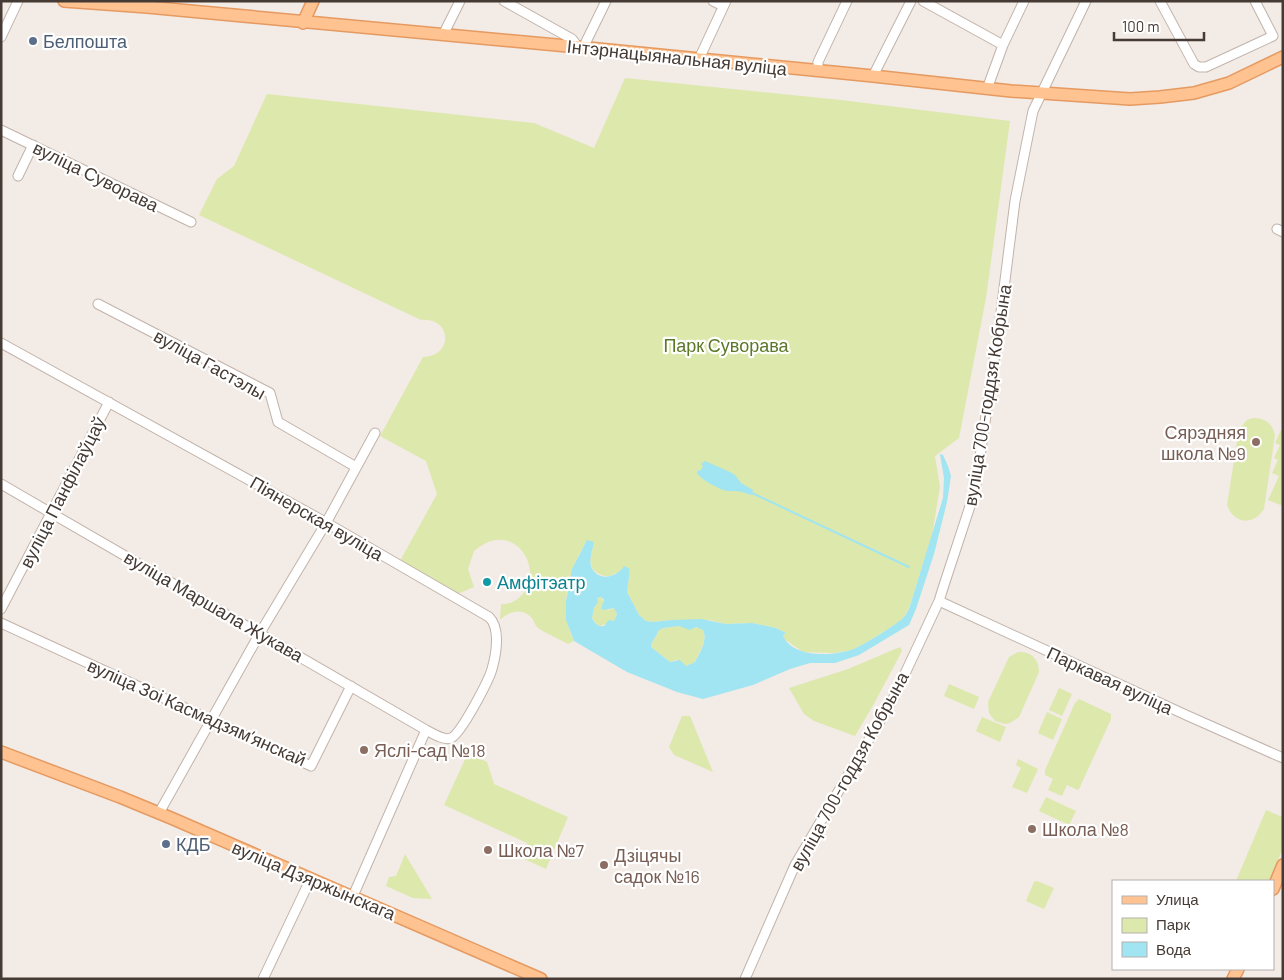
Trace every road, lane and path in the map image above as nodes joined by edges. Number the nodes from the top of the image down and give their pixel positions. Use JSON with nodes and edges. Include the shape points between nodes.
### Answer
{"nodes":[{"id":1,"x":18,"y":1,"type":"edge"},
{"id":2,"x":64,"y":1,"type":"edge"},
{"id":3,"x":313,"y":1,"type":"edge"},
{"id":4,"x":460,"y":1,"type":"edge"},
{"id":5,"x":504,"y":1,"type":"edge"},
{"id":6,"x":606,"y":1,"type":"edge"},
{"id":7,"x":713,"y":1,"type":"edge"},
{"id":8,"x":847,"y":1,"type":"edge"},
{"id":9,"x":911,"y":1,"type":"edge"},
{"id":10,"x":923,"y":1,"type":"edge"},
{"id":11,"x":1024,"y":1,"type":"edge"},
{"id":12,"x":1086,"y":1,"type":"edge"},
{"id":13,"x":1160,"y":1,"type":"edge"},
{"id":14,"x":1255,"y":1,"type":"edge"},
{"id":15,"x":725,"y":4,"type":"edge"},
{"id":16,"x":177,"y":6,"type":"edge"},
{"id":17,"x":304,"y":23,"type":"junction"},
{"id":18,"x":443,"y":35,"type":"junction"},
{"id":19,"x":1,"y":37,"type":"edge"},
{"id":20,"x":1003,"y":45,"type":"junction"},
{"id":21,"x":580,"y":47,"type":"junction"},
{"id":22,"x":1283,"y":57,"type":"edge"},
{"id":23,"x":698,"y":60,"type":"junction"},
{"id":24,"x":818,"y":70,"type":"junction"},
{"id":25,"x":873,"y":76,"type":"junction"},
{"id":26,"x":987,"y":88,"type":"junction"},
{"id":27,"x":1041,"y":93,"type":"junction"},
{"id":28,"x":1,"y":130,"type":"edge"},
{"id":29,"x":33,"y":145,"type":"junction"},
{"id":30,"x":18,"y":176,"type":"dead end"},
{"id":31,"x":191,"y":222,"type":"dead end"},
{"id":32,"x":98,"y":304,"type":"dead end"},
{"id":33,"x":1,"y":343,"type":"edge"},
{"id":34,"x":109,"y":402,"type":"junction"},
{"id":35,"x":375,"y":433,"type":"dead end"},
{"id":36,"x":356,"y":467,"type":"junction"},
{"id":37,"x":1,"y":484,"type":"edge"},
{"id":38,"x":51,"y":512,"type":"junction"},
{"id":39,"x":326,"y":523,"type":"junction"},
{"id":40,"x":939,"y":601,"type":"junction"},
{"id":41,"x":1,"y":609,"type":"edge"},
{"id":42,"x":1,"y":623,"type":"edge"},
{"id":43,"x":260,"y":633,"type":"junction"},
{"id":44,"x":351,"y":686,"type":"junction"},
{"id":45,"x":211,"y":720,"type":"junction"},
{"id":46,"x":426,"y":730,"type":"junction"},
{"id":47,"x":1,"y":752,"type":"edge"},
{"id":48,"x":1283,"y":758,"type":"edge"},
{"id":49,"x":159,"y":813,"type":"junction"},
{"id":50,"x":1283,"y":865,"type":"edge"},
{"id":51,"x":311,"y":878,"type":"junction"},
{"id":52,"x":1274,"y":887,"type":"edge"},
{"id":53,"x":353,"y":896,"type":"junction"},
{"id":54,"x":263,"y":979,"type":"edge"},
{"id":55,"x":542,"y":979,"type":"edge"},
{"id":56,"x":745,"y":979,"type":"edge"}],
"edges":[{"from":1,"to":19,"type":"street"},
{"from":2,"to":16,"type":"main road","name":"Інтэрнацыянальная вуліца"},
{"from":3,"to":17,"type":"main road"},
{"from":4,"to":18,"type":"street"},
{"from":5,"to":21,"type":"street","via":[[572,39]]},
{"from":6,"to":21,"type":"street"},
{"from":7,"to":15,"type":"street"},
{"from":8,"to":24,"type":"street","via":[[818,62]]},
{"from":9,"to":25,"type":"street"},
{"from":10,"to":20,"type":"street"},
{"from":11,"to":20,"type":"street"},
{"from":12,"to":27,"type":"street","name":"вуліца 700-годдзя Кобрына"},
{"from":13,"to":14,"type":"street","via":[[1194,64],[1199,67],[1214,65],[1274,36]]},
{"from":15,"to":23,"type":"street"},
{"from":16,"to":17,"type":"main road","name":"Інтэрнацыянальная вуліца"},
{"from":17,"to":18,"type":"main road","name":"Інтэрнацыянальная вуліца"},
{"from":18,"to":21,"type":"main road","name":"Інтэрнацыянальная вуліца"},
{"from":20,"to":26,"type":"street"},
{"from":21,"to":23,"type":"main road","name":"Інтэрнацыянальная вуліца"},
{"from":22,"to":27,"type":"main road","name":"Інтэрнацыянальная вуліца","via":[[1229,83],[1176,96],[1130,99]]},
{"from":23,"to":24,"type":"main road","name":"Інтэрнацыянальная вуліца"},
{"from":24,"to":25,"type":"main road","name":"Інтэрнацыянальная вуліца"},
{"from":25,"to":26,"type":"main road","name":"Інтэрнацыянальная вуліца"},
{"from":26,"to":27,"type":"main road","name":"Інтэрнацыянальная вуліца"},
{"from":27,"to":40,"type":"street","name":"вуліца 700-годдзя Кобрына","via":[[1033,111],[1015,201],[975,491]]},
{"from":28,"to":29,"type":"street","name":"вуліца Суворава"},
{"from":29,"to":30,"type":"street"},
{"from":29,"to":31,"type":"street","name":"вуліца Суворава"},
{"from":32,"to":36,"type":"street","name":"вуліца Гастэлы","via":[[270,393],[278,422]]},
{"from":33,"to":34,"type":"street","name":"Піянерская вуліца"},
{"from":34,"to":38,"type":"street","name":"вуліца Панфілаўцаў"},
{"from":34,"to":39,"type":"street","name":"Піянерская вуліца"},
{"from":35,"to":36,"type":"street"},
{"from":36,"to":39,"type":"street"},
{"from":37,"to":38,"type":"street","name":"вуліца Маршала Жукава"},
{"from":38,"to":41,"type":"street","name":"вуліца Панфілаўцаў"},
{"from":38,"to":43,"type":"street","name":"вуліца Маршала Жукава"},
{"from":39,"to":43,"type":"street"},
{"from":39,"to":46,"type":"street","name":"Піянерская вуліца","via":[[493,621],[496,636],[492,670],[462,727],[450,739]]},
{"from":40,"to":48,"type":"street","name":"Паркавая вуліца"},
{"from":40,"to":56,"type":"street","name":"вуліца 700-годдзя Кобрына","via":[[894,698],[795,865]]},
{"from":42,"to":45,"type":"street","name":"вуліца Зоі Касмадзямʼянскай"},
{"from":43,"to":44,"type":"street","name":"вуліца Маршала Жукава"},
{"from":43,"to":45,"type":"street"},
{"from":44,"to":45,"type":"street","name":"вуліца Зоі Касмадзямʼянскай","via":[[311,766]]},
{"from":44,"to":46,"type":"street","name":"вуліца Маршала Жукава"},
{"from":45,"to":49,"type":"street"},
{"from":46,"to":53,"type":"street"},
{"from":47,"to":49,"type":"main road","name":"вуліца Дзяржынскага"},
{"from":49,"to":51,"type":"main road","name":"вуліца Дзяржынскага"},
{"from":50,"to":52,"type":"main road"},
{"from":51,"to":53,"type":"main road","name":"вуліца Дзяржынскага"},
{"from":51,"to":54,"type":"street"},
{"from":53,"to":55,"type":"main road","name":"вуліца Дзяржынскага"}]}
